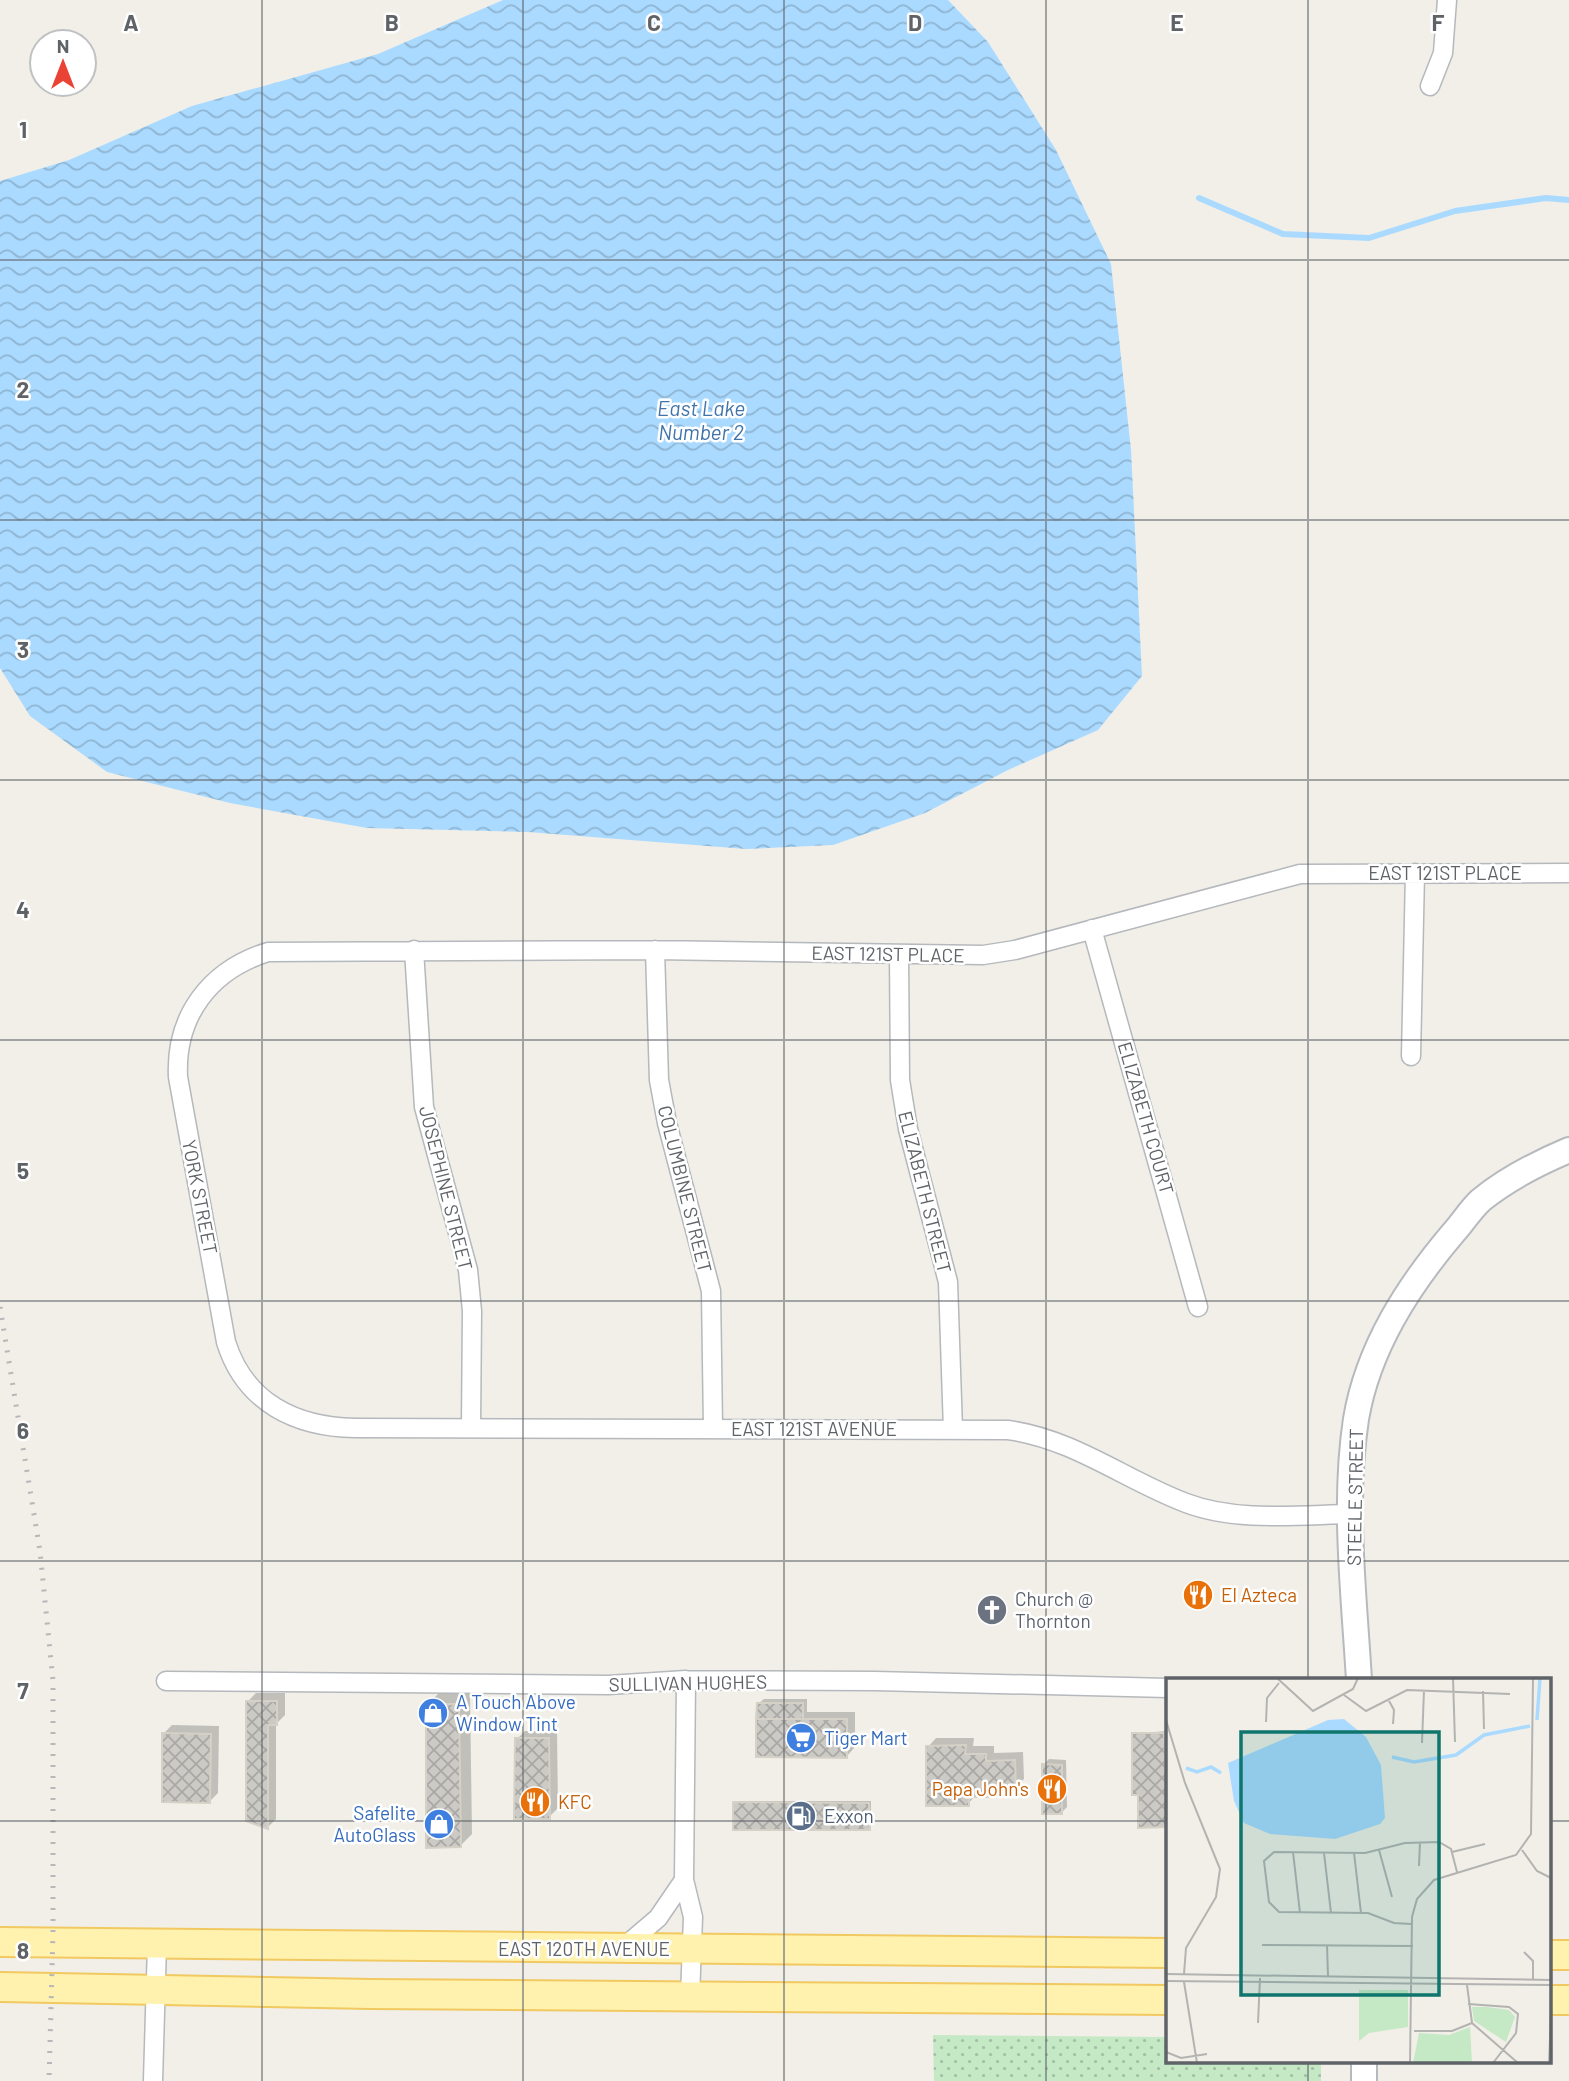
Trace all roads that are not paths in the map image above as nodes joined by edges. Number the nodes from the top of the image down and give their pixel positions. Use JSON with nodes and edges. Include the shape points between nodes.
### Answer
{"nodes":[{"id":1,"x":1447,"y":0,"type":"edge"},
{"id":2,"x":1430,"y":86,"type":"dead end"},
{"id":3,"x":1415,"y":873,"type":"junction"},
{"id":4,"x":1569,"y":873,"type":"edge"},
{"id":5,"x":1091,"y":929,"type":"junction"},
{"id":6,"x":414,"y":950,"type":"junction"},
{"id":7,"x":655,"y":950,"type":"junction"},
{"id":8,"x":899,"y":954,"type":"junction"},
{"id":9,"x":208,"y":987,"type":"joint"},
{"id":10,"x":1411,"y":1056,"type":"dead end"},
{"id":11,"x":1569,"y":1150,"type":"edge"},
{"id":12,"x":1198,"y":1307,"type":"dead end"},
{"id":13,"x":265,"y":1400,"type":"joint"},
{"id":14,"x":471,"y":1427,"type":"junction"},
{"id":15,"x":713,"y":1428,"type":"junction"},
{"id":16,"x":953,"y":1430,"type":"junction"},
{"id":17,"x":1351,"y":1514,"type":"junction"},
{"id":18,"x":1359,"y":1678,"type":"edge"},
{"id":19,"x":686,"y":1680,"type":"junction"},
{"id":20,"x":166,"y":1681,"type":"dead end"},
{"id":21,"x":1166,"y":1688,"type":"edge"},
{"id":22,"x":684,"y":1880,"type":"junction"},
{"id":23,"x":0,"y":1942,"type":"edge"},
{"id":24,"x":157,"y":1944,"type":"junction"},
{"id":25,"x":623,"y":1948,"type":"junction"},
{"id":26,"x":690,"y":1950,"type":"junction"},
{"id":27,"x":1166,"y":1953,"type":"edge"},
{"id":28,"x":0,"y":1987,"type":"edge"},
{"id":29,"x":157,"y":1990,"type":"junction"},
{"id":30,"x":690,"y":1997,"type":"junction"},
{"id":31,"x":1166,"y":2000,"type":"edge"},
{"id":32,"x":153,"y":2081,"type":"edge"}],
"edges":[{"from":1,"to":2,"type":"street","via":[[1443,53]]},
{"from":3,"to":4,"type":"street","name":"EAST 121ST PLACE"},
{"from":3,"to":5,"type":"street","name":"EAST 121ST PLACE","via":[[1290,876]]},
{"from":3,"to":10,"type":"street"},
{"from":5,"to":8,"type":"street","name":"EAST 121ST PLACE","via":[[983,955]]},
{"from":5,"to":12,"type":"street","name":"ELIZABETH COURT"},
{"from":6,"to":7,"type":"street","name":"EAST 121ST PLACE"},
{"from":6,"to":9,"type":"street","name":"EAST 121ST PLACE","via":[[268,952],[227,970]]},
{"from":6,"to":14,"type":"street","name":"JOSEPHINE STREET","via":[[424,1107],[468,1270]]},
{"from":7,"to":8,"type":"street","name":"EAST 121ST PLACE"},
{"from":7,"to":15,"type":"street","name":"COLUMBINE STREET","via":[[659,1080],[711,1291]]},
{"from":8,"to":16,"type":"street","name":"ELIZABETH STREET","via":[[900,1080],[908,1129],[948,1282]]},
{"from":9,"to":13,"type":"street","name":"YORK STREET","via":[[185,1022],[178,1077],[226,1342],[236,1367]]},
{"from":11,"to":17,"type":"street","name":"STEELE STREET","via":[[1530,1167],[1480,1201],[1402,1301],[1370,1367],[1359,1403]]},
{"from":13,"to":14,"type":"street","name":"EAST 121ST AVENUE","via":[[304,1422],[332,1428]]},
{"from":14,"to":15,"type":"street","name":"EAST 121ST AVENUE"},
{"from":15,"to":16,"type":"street","name":"EAST 121ST AVENUE"},
{"from":16,"to":17,"type":"street","name":"EAST 121ST AVENUE","via":[[1008,1430],[1052,1438],[1143,1485],[1208,1509],[1296,1516]]},
{"from":17,"to":18,"type":"street","name":"STEELE STREET"},
{"from":19,"to":20,"type":"street","name":"SULLIVAN HUGHES","via":[[608,1685]]},
{"from":19,"to":21,"type":"street","name":"SULLIVAN HUGHES"},
{"from":19,"to":22,"type":"street"},
{"from":22,"to":25,"type":"street","via":[[657,1918]]},
{"from":22,"to":26,"type":"street","via":[[693,1917]]},
{"from":23,"to":24,"type":"main road","name":"EAST 120TH AVENUE"},
{"from":24,"to":25,"type":"main road","name":"EAST 120TH AVENUE"},
{"from":24,"to":29,"type":"street"},
{"from":25,"to":26,"type":"main road","name":"EAST 120TH AVENUE"},
{"from":26,"to":27,"type":"main road","name":"EAST 120TH AVENUE"},
{"from":26,"to":30,"type":"street"},
{"from":28,"to":29,"type":"main road"},
{"from":29,"to":30,"type":"main road"},
{"from":29,"to":32,"type":"street"},
{"from":30,"to":31,"type":"main road"}]}
